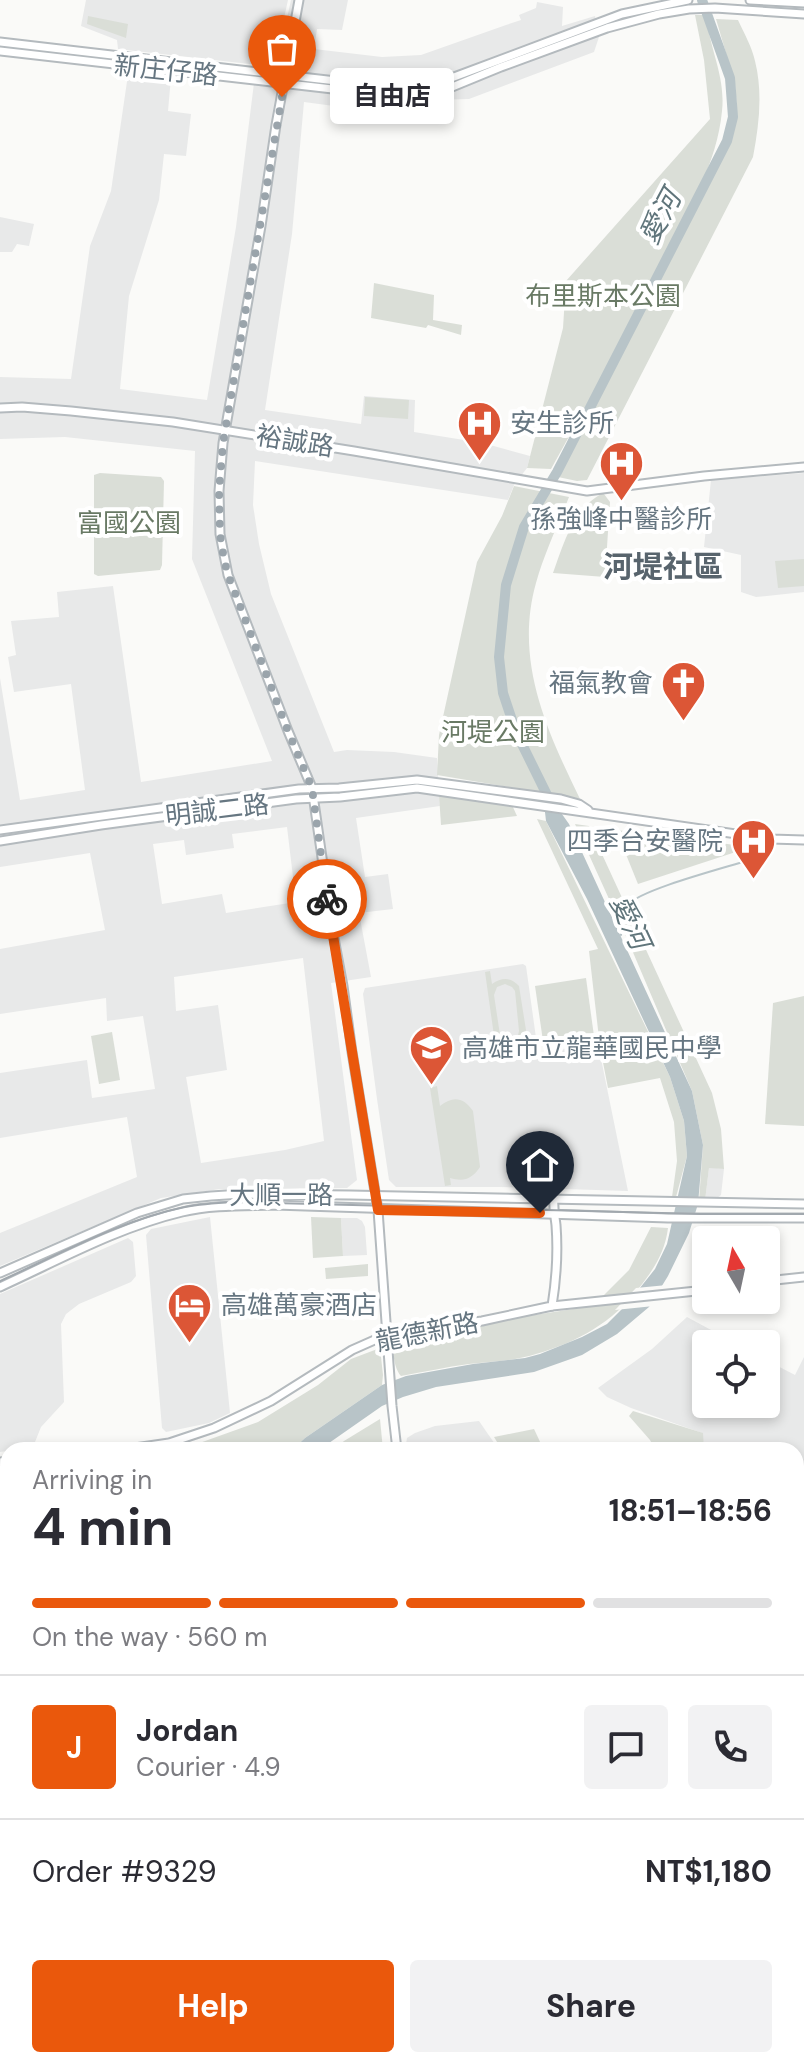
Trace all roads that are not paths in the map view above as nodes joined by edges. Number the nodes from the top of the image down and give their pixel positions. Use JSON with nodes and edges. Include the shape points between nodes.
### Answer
{"nodes":[{"id":1,"x":299,"y":0,"type":"edge"},
{"id":2,"x":688,"y":0,"type":"edge"},
{"id":3,"x":750,"y":0,"type":"edge"},
{"id":4,"x":804,"y":3,"type":"edge"},
{"id":5,"x":804,"y":14,"type":"edge"},
{"id":6,"x":606,"y":24,"type":"junction"},
{"id":7,"x":0,"y":42,"type":"edge"},
{"id":8,"x":0,"y":51,"type":"edge"},
{"id":9,"x":286,"y":74,"type":"junction"},
{"id":10,"x":284,"y":83,"type":"junction"},
{"id":11,"x":0,"y":408,"type":"edge"},
{"id":12,"x":225,"y":430,"type":"junction"},
{"id":13,"x":804,"y":467,"type":"edge"},
{"id":14,"x":312,"y":788,"type":"junction"},
{"id":15,"x":314,"y":798,"type":"junction"},
{"id":16,"x":529,"y":800,"type":"junction"},
{"id":17,"x":594,"y":813,"type":"junction"},
{"id":18,"x":0,"y":830,"type":"edge"},
{"id":19,"x":804,"y":840,"type":"edge"},
{"id":20,"x":0,"y":841,"type":"edge"},
{"id":21,"x":376,"y":1195,"type":"junction"},
{"id":22,"x":554,"y":1199,"type":"junction"},
{"id":23,"x":804,"y":1204,"type":"edge"},
{"id":24,"x":378,"y":1210,"type":"junction"},
{"id":25,"x":553,"y":1214,"type":"junction"},
{"id":26,"x":804,"y":1218,"type":"edge"},
{"id":27,"x":0,"y":1273,"type":"edge"},
{"id":28,"x":804,"y":1277,"type":"edge"},
{"id":29,"x":780,"y":1280,"type":"edge"},
{"id":30,"x":0,"y":1287,"type":"edge"},
{"id":31,"x":692,"y":1291,"type":"edge"},
{"id":32,"x":552,"y":1306,"type":"junction"},
{"id":33,"x":388,"y":1334,"type":"junction"},
{"id":34,"x":172,"y":1442,"type":"edge"},
{"id":35,"x":396,"y":1442,"type":"edge"}],
"edges":[{"from":1,"to":9,"type":"street"},
{"from":2,"to":6,"type":"street","via":[[622,14]]},
{"from":3,"to":4,"type":"street"},
{"from":5,"to":6,"type":"street","via":[[695,9]]},
{"from":6,"to":9,"type":"street","name":"新庄仔路","via":[[438,83],[397,88]]},
{"from":6,"to":10,"type":"street","name":"新庄仔路","via":[[421,96]]},
{"from":7,"to":9,"type":"street","name":"新庄仔路"},
{"from":8,"to":10,"type":"street","name":"新庄仔路"},
{"from":9,"to":10,"type":"street"},
{"from":10,"to":12,"type":"street"},
{"from":11,"to":12,"type":"street","name":"裕誠路","via":[[99,413]]},
{"from":12,"to":13,"type":"street","name":"裕誠路","via":[[587,491]]},
{"from":12,"to":14,"type":"street","via":[[219,491],[224,559]]},
{"from":14,"to":15,"type":"street"},
{"from":14,"to":16,"type":"street","name":"明誠二路","via":[[417,780]]},
{"from":14,"to":18,"type":"street","name":"明誠二路"},
{"from":15,"to":16,"type":"street","name":"明誠二路","via":[[417,788]]},
{"from":15,"to":20,"type":"street","name":"明誠二路"},
{"from":15,"to":21,"type":"street"},
{"from":16,"to":17,"type":"street"},
{"from":16,"to":17,"type":"street","via":[[555,798]]},
{"from":17,"to":19,"type":"street"},
{"from":21,"to":22,"type":"street","name":"大順一路"},
{"from":21,"to":24,"type":"street"},
{"from":21,"to":27,"type":"street","name":"大順一路","via":[[183,1199],[137,1213]]},
{"from":22,"to":23,"type":"street","name":"大順一路"},
{"from":22,"to":25,"type":"street"},
{"from":24,"to":25,"type":"street","name":"大順一路"},
{"from":24,"to":30,"type":"street","name":"大順一路","via":[[275,1205],[185,1211],[139,1224]]},
{"from":24,"to":33,"type":"street"},
{"from":25,"to":26,"type":"street","name":"大順一路"},
{"from":25,"to":32,"type":"street"},
{"from":28,"to":29,"type":"street"},
{"from":31,"to":32,"type":"street","name":"龍德新路"},
{"from":32,"to":33,"type":"street","name":"龍德新路"},
{"from":33,"to":34,"type":"street","name":"龍德新路","via":[[352,1350],[271,1401]]},
{"from":33,"to":35,"type":"street"}]}
